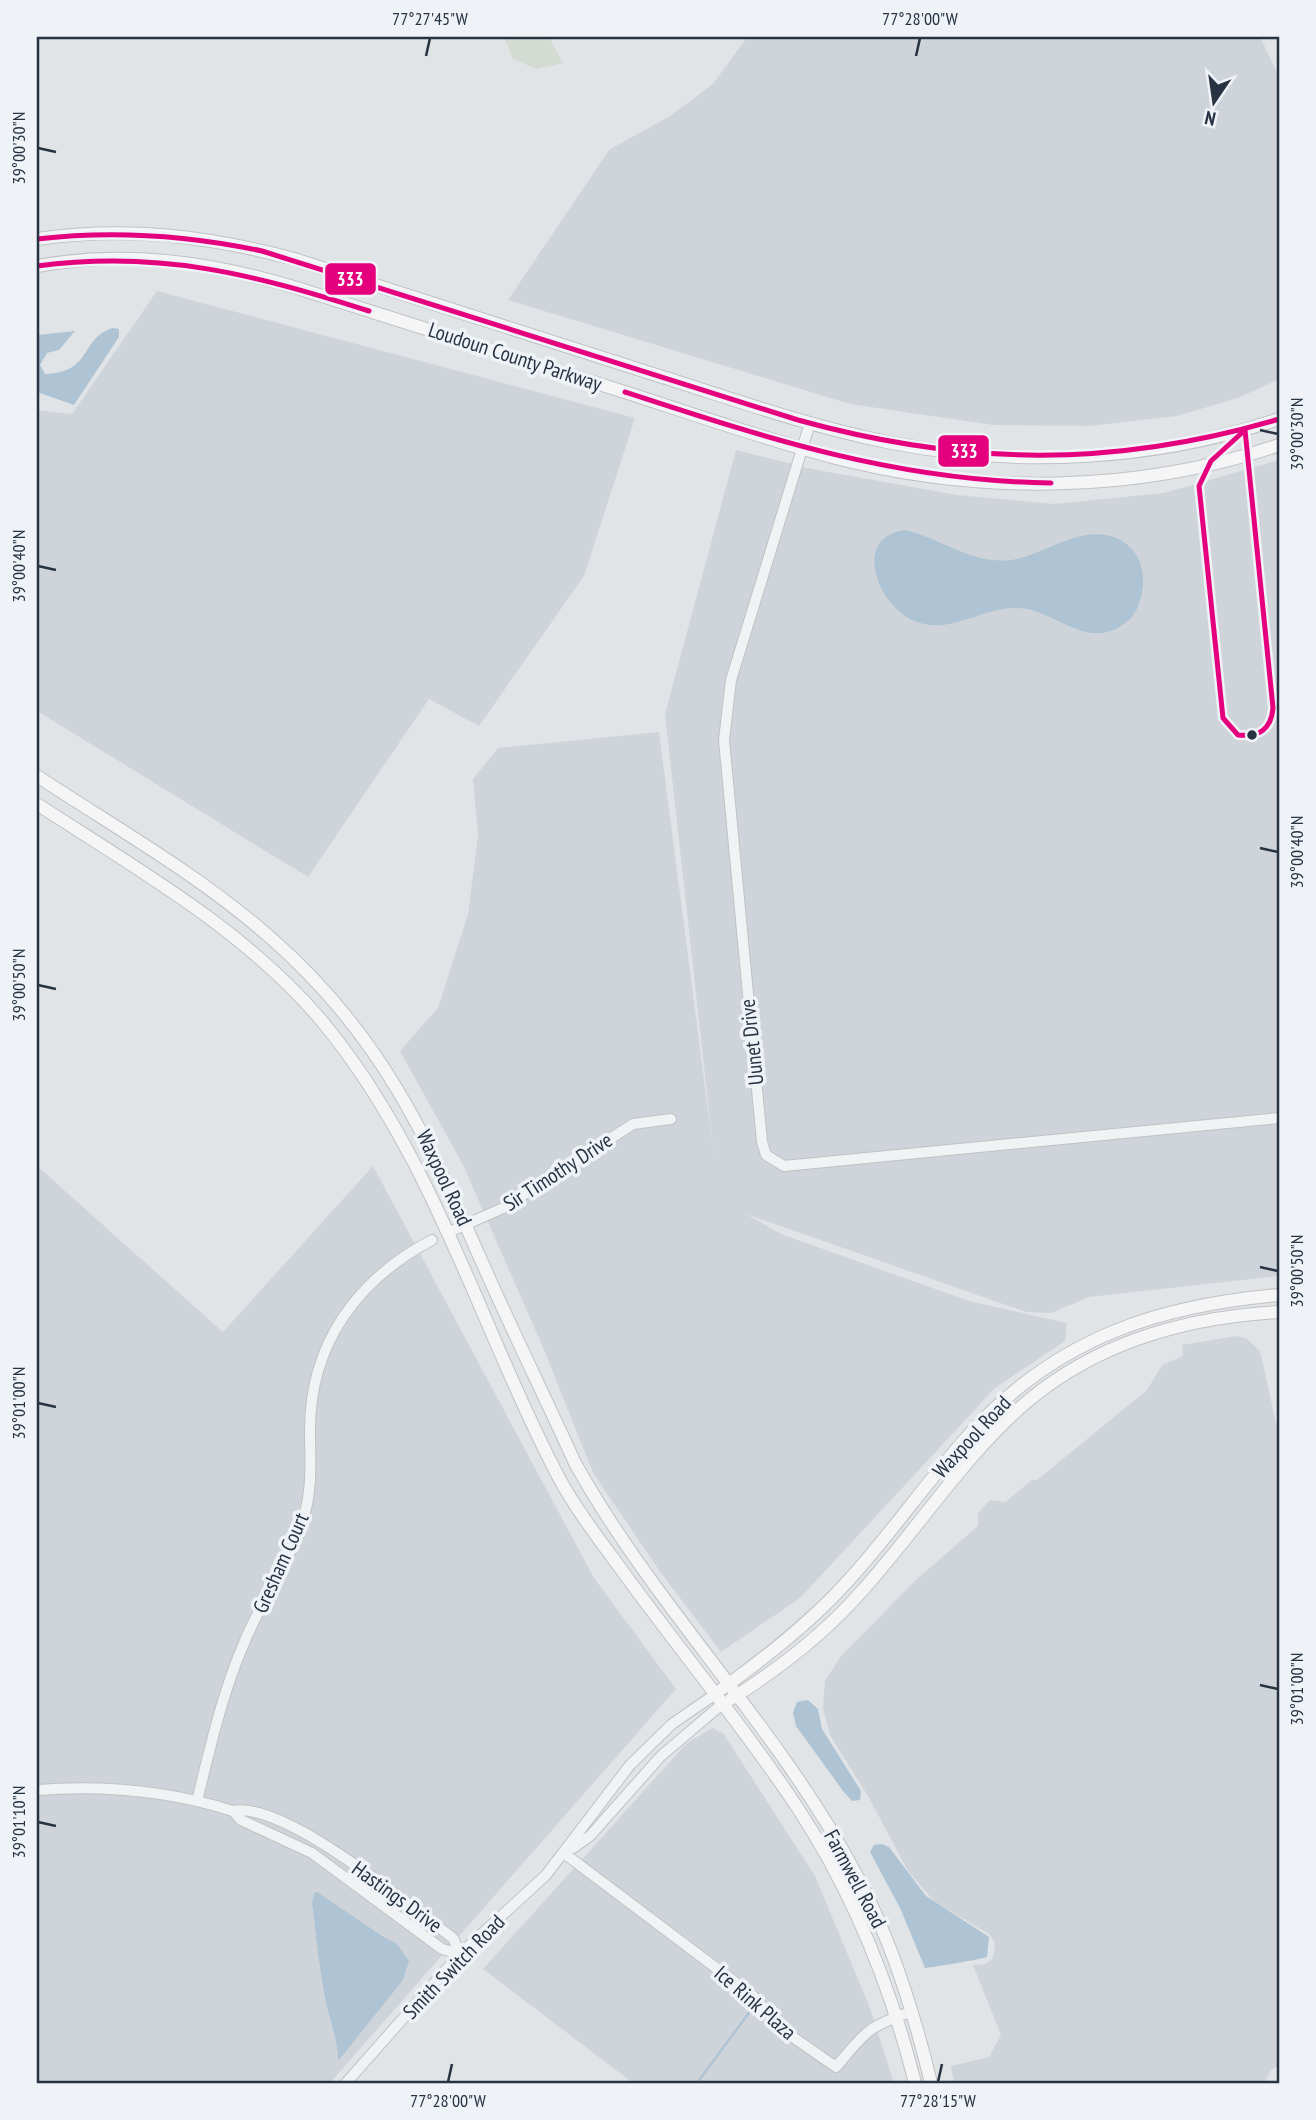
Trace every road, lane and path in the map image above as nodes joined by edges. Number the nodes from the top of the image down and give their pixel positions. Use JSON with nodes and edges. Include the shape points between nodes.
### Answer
{"nodes":[{"id":1,"x":37,"y":239,"type":"edge"},
{"id":2,"x":37,"y":266,"type":"edge"},
{"id":3,"x":1279,"y":419,"type":"edge"},
{"id":4,"x":810,"y":423,"type":"junction"},
{"id":5,"x":1279,"y":445,"type":"edge"},
{"id":6,"x":802,"y":448,"type":"junction"},
{"id":7,"x":37,"y":776,"type":"edge"},
{"id":8,"x":37,"y":804,"type":"edge"},
{"id":9,"x":1279,"y":1118,"type":"edge"},
{"id":10,"x":671,"y":1119,"type":"dead end"},
{"id":11,"x":466,"y":1225,"type":"junction"},
{"id":12,"x":447,"y":1233,"type":"junction"},
{"id":13,"x":432,"y":1240,"type":"dead end"},
{"id":14,"x":1279,"y":1295,"type":"edge"},
{"id":15,"x":1279,"y":1312,"type":"edge"},
{"id":16,"x":728,"y":1684,"type":"junction"},
{"id":17,"x":737,"y":1696,"type":"junction"},
{"id":18,"x":718,"y":1700,"type":"junction"},
{"id":19,"x":37,"y":1790,"type":"edge"},
{"id":20,"x":197,"y":1801,"type":"junction"},
{"id":21,"x":565,"y":1854,"type":"junction"},
{"id":22,"x":460,"y":1954,"type":"junction"},
{"id":23,"x":910,"y":2012,"type":"junction"},
{"id":24,"x":896,"y":2017,"type":"junction"},
{"id":25,"x":346,"y":2083,"type":"edge"},
{"id":26,"x":915,"y":2083,"type":"edge"},
{"id":27,"x":931,"y":2083,"type":"edge"}],
"edges":[{"from":1,"to":4,"type":"main road","name":"Loudoun County Parkway","via":[[111,232],[231,243],[295,259]]},
{"from":2,"to":6,"type":"main road","name":"Loudoun County Parkway","via":[[102,258],[222,268]]},
{"from":3,"to":4,"type":"main road","name":"Loudoun County Parkway","via":[[1163,448],[1045,458],[925,449]]},
{"from":4,"to":6,"type":"street","name":"Uunet Drive"},
{"from":5,"to":6,"type":"main road","name":"Loudoun County Parkway","via":[[1157,475],[1037,484],[916,474]]},
{"from":6,"to":9,"type":"street","name":"Uunet Drive","via":[[731,680],[724,740],[766,1155],[785,1166]]},
{"from":7,"to":11,"type":"main road","name":"Waxpool Road","via":[[226,901],[303,968],[351,1021],[397,1086]]},
{"from":8,"to":12,"type":"main road","name":"Waxpool Road","via":[[224,929],[319,1018],[382,1102]]},
{"from":10,"to":11,"type":"street","name":"Sir Timothy Drive","via":[[633,1124],[503,1208]]},
{"from":11,"to":12,"type":"street","name":"Sir Timothy Drive"},
{"from":11,"to":16,"type":"main road","name":"Waxpool Road","via":[[593,1495]]},
{"from":12,"to":18,"type":"main road","name":"Waxpool Road","via":[[559,1478]]},
{"from":13,"to":20,"type":"street","name":"Gresham Court","via":[[370,1282],[350,1304],[323,1352],[312,1402],[312,1473],[306,1510],[244,1642]]},
{"from":14,"to":16,"type":"main road","name":"Waxpool Road","via":[[1195,1305],[1143,1318],[1091,1340],[1043,1369],[979,1424],[831,1600]]},
{"from":15,"to":17,"type":"main road","name":"Waxpool Road","via":[[1199,1321],[1149,1334],[1099,1355],[1053,1382],[991,1435],[842,1612]]},
{"from":16,"to":17,"type":"main road","name":"Waxpool Road"},
{"from":16,"to":18,"type":"main road","name":"Waxpool Road"},
{"from":17,"to":18,"type":"main road","name":"Waxpool Road"},
{"from":17,"to":23,"type":"main road","name":"Farmwell Road","via":[[802,1785],[851,1864],[886,1938]]},
{"from":18,"to":21,"type":"street","name":"Smith Switch Road","via":[[590,1836]]},
{"from":18,"to":21,"type":"street","name":"Smith Switch Road","via":[[672,1724],[630,1765]]},
{"from":18,"to":24,"type":"main road","name":"Farmwell Road","via":[[795,1803],[839,1874],[871,1943]]},
{"from":19,"to":20,"type":"street","name":"Hastings Drive","via":[[111,1789]]},
{"from":20,"to":22,"type":"street","name":"Hastings Drive","via":[[259,1813],[318,1840],[453,1938]]},
{"from":21,"to":22,"type":"street","name":"Smith Switch Road"},
{"from":21,"to":24,"type":"street","name":"Ice Rink Plaza","via":[[752,1995],[788,2033],[836,2067],[861,2034]]},
{"from":22,"to":25,"type":"street","name":"Smith Switch Road"},
{"from":23,"to":24,"type":"street","name":"Ice Rink Plaza"},
{"from":23,"to":27,"type":"main road","name":"Farmwell Road"},
{"from":24,"to":26,"type":"main road","name":"Farmwell Road"}]}
